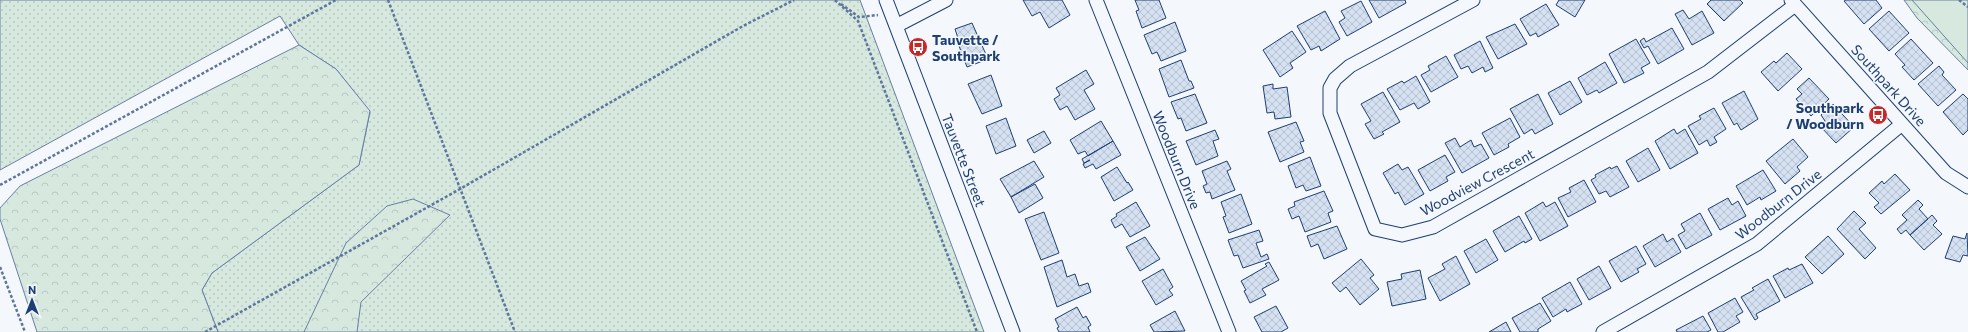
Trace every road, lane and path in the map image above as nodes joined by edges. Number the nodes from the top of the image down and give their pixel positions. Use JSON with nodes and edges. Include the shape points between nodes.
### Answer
{"nodes":[{"id":1,"x":336,"y":0,"type":"edge"},
{"id":2,"x":388,"y":0,"type":"edge"},
{"id":3,"x":794,"y":0,"type":"edge"},
{"id":4,"x":836,"y":0,"type":"edge"},
{"id":5,"x":946,"y":0,"type":"edge"},
{"id":6,"x":1096,"y":0,"type":"edge"},
{"id":7,"x":1473,"y":0,"type":"edge"},
{"id":8,"x":1959,"y":0,"type":"edge"},
{"id":9,"x":1793,"y":2,"type":"edge"},
{"id":10,"x":888,"y":6,"type":"edge"},
{"id":11,"x":1968,"y":7,"type":"edge"},
{"id":12,"x":896,"y":26,"type":"junction"},
{"id":13,"x":1902,"y":124,"type":"junction"},
{"id":14,"x":0,"y":185,"type":"edge"},
{"id":15,"x":1968,"y":187,"type":"edge"},
{"id":16,"x":460,"y":189,"type":"junction"},
{"id":17,"x":0,"y":267,"type":"edge"},
{"id":18,"x":25,"y":332,"type":"edge"},
{"id":19,"x":205,"y":332,"type":"edge"},
{"id":20,"x":515,"y":332,"type":"edge"},
{"id":21,"x":978,"y":332,"type":"edge"},
{"id":22,"x":1013,"y":332,"type":"edge"},
{"id":23,"x":1229,"y":332,"type":"edge"},
{"id":24,"x":1603,"y":332,"type":"edge"}],
"edges":[{"from":1,"to":14,"type":"path"},
{"from":2,"to":16,"type":"path"},
{"from":3,"to":16,"type":"path","via":[[743,26]]},
{"from":4,"to":10,"type":"path","via":[[859,17]]},
{"from":4,"to":21,"type":"path","via":[[858,21]]},
{"from":5,"to":12,"type":"street"},
{"from":6,"to":23,"type":"street","name":"Woodburn Drive"},
{"from":7,"to":9,"type":"street","name":"Woodview Crescent","via":[[1350,66],[1335,79],[1330,88],[1330,113],[1375,228],[1402,235],[1433,227],[1708,72]]},
{"from":8,"to":11,"type":"path"},
{"from":9,"to":13,"type":"street","name":"Southpark Drive"},
{"from":10,"to":12,"type":"street","name":"Tauvette Street"},
{"from":12,"to":22,"type":"street","name":"Tauvette Street"},
{"from":13,"to":15,"type":"street","name":"Southpark Drive","via":[[1946,173]]},
{"from":13,"to":24,"type":"street","name":"Woodburn Drive","via":[[1757,244]]},
{"from":16,"to":19,"type":"path"},
{"from":16,"to":20,"type":"path"},
{"from":17,"to":18,"type":"path"}]}
